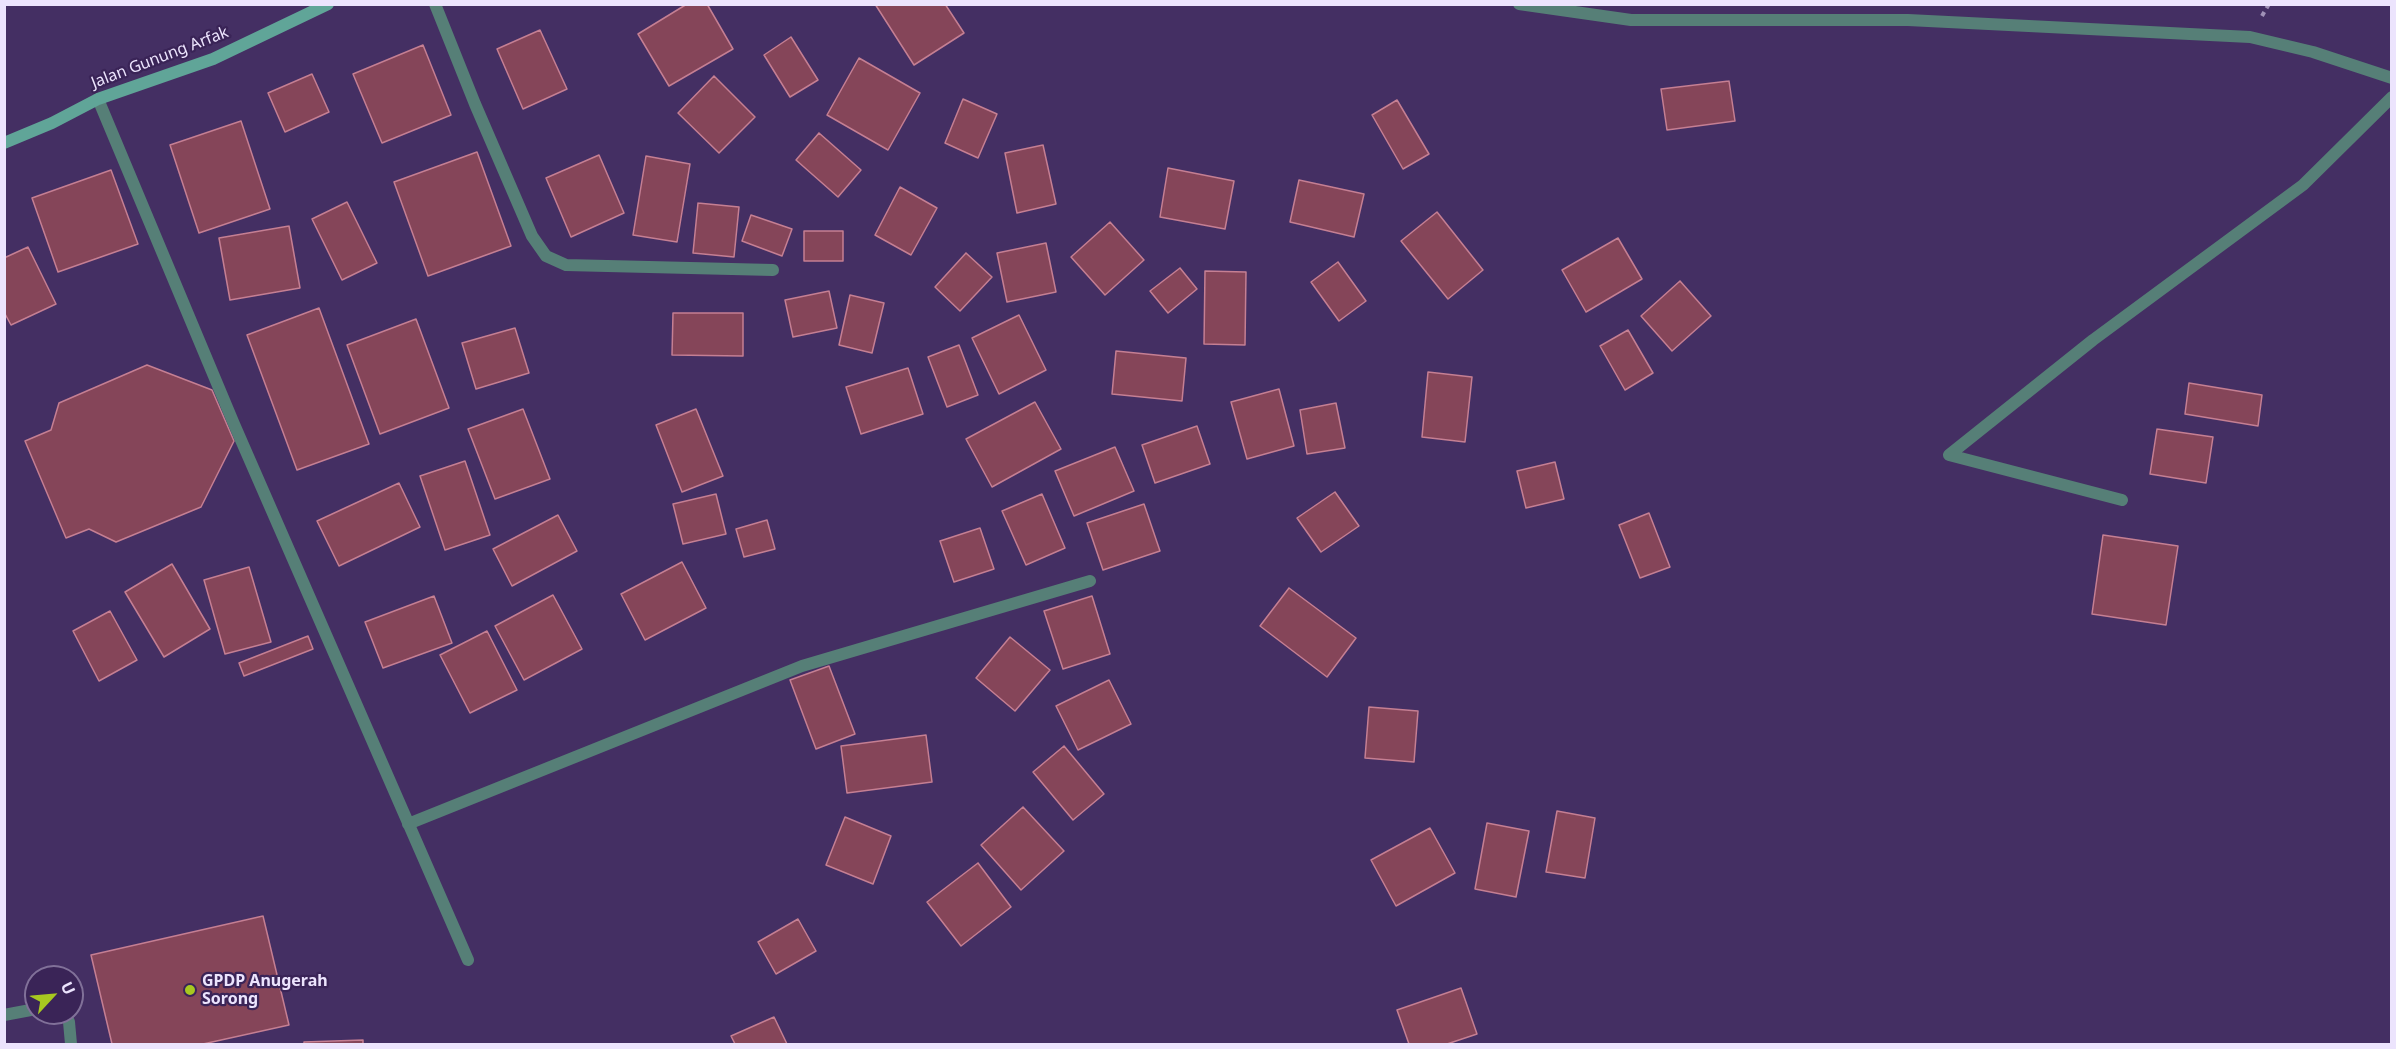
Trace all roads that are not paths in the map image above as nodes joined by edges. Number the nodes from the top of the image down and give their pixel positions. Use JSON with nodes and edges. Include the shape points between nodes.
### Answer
{"nodes":[{"id":1,"x":327,"y":4,"type":"edge"},
{"id":2,"x":435,"y":4,"type":"edge"},
{"id":3,"x":1519,"y":4,"type":"edge"},
{"id":4,"x":2391,"y":78,"type":"edge"},
{"id":5,"x":2391,"y":97,"type":"edge"},
{"id":6,"x":98,"y":99,"type":"junction"},
{"id":7,"x":4,"y":143,"type":"edge"},
{"id":8,"x":773,"y":270,"type":"dead end"},
{"id":9,"x":2122,"y":500,"type":"dead end"},
{"id":10,"x":1090,"y":580,"type":"dead end"},
{"id":11,"x":408,"y":824,"type":"junction"},
{"id":12,"x":468,"y":960,"type":"dead end"},
{"id":13,"x":24,"y":1011,"type":"edge"},
{"id":14,"x":4,"y":1015,"type":"edge"},
{"id":15,"x":69,"y":1025,"type":"edge"},
{"id":16,"x":71,"y":1044,"type":"edge"}],
"edges":[{"from":1,"to":6,"type":"street","name":"Jalan Gunung Arfak","via":[[213,59]]},
{"from":2,"to":8,"type":"street","via":[[532,236],[546,256],[566,265]]},
{"from":3,"to":4,"type":"street","via":[[1631,20],[1908,20],[2250,37],[2313,52]]},
{"from":5,"to":9,"type":"street","via":[[2304,185],[2093,340],[1949,455]]},
{"from":6,"to":7,"type":"street","name":"Jalan Gunung Arfak"},
{"from":6,"to":11,"type":"street"},
{"from":10,"to":11,"type":"street","via":[[802,666]]},
{"from":11,"to":12,"type":"street"},
{"from":13,"to":14,"type":"street"},
{"from":15,"to":16,"type":"street"}]}
